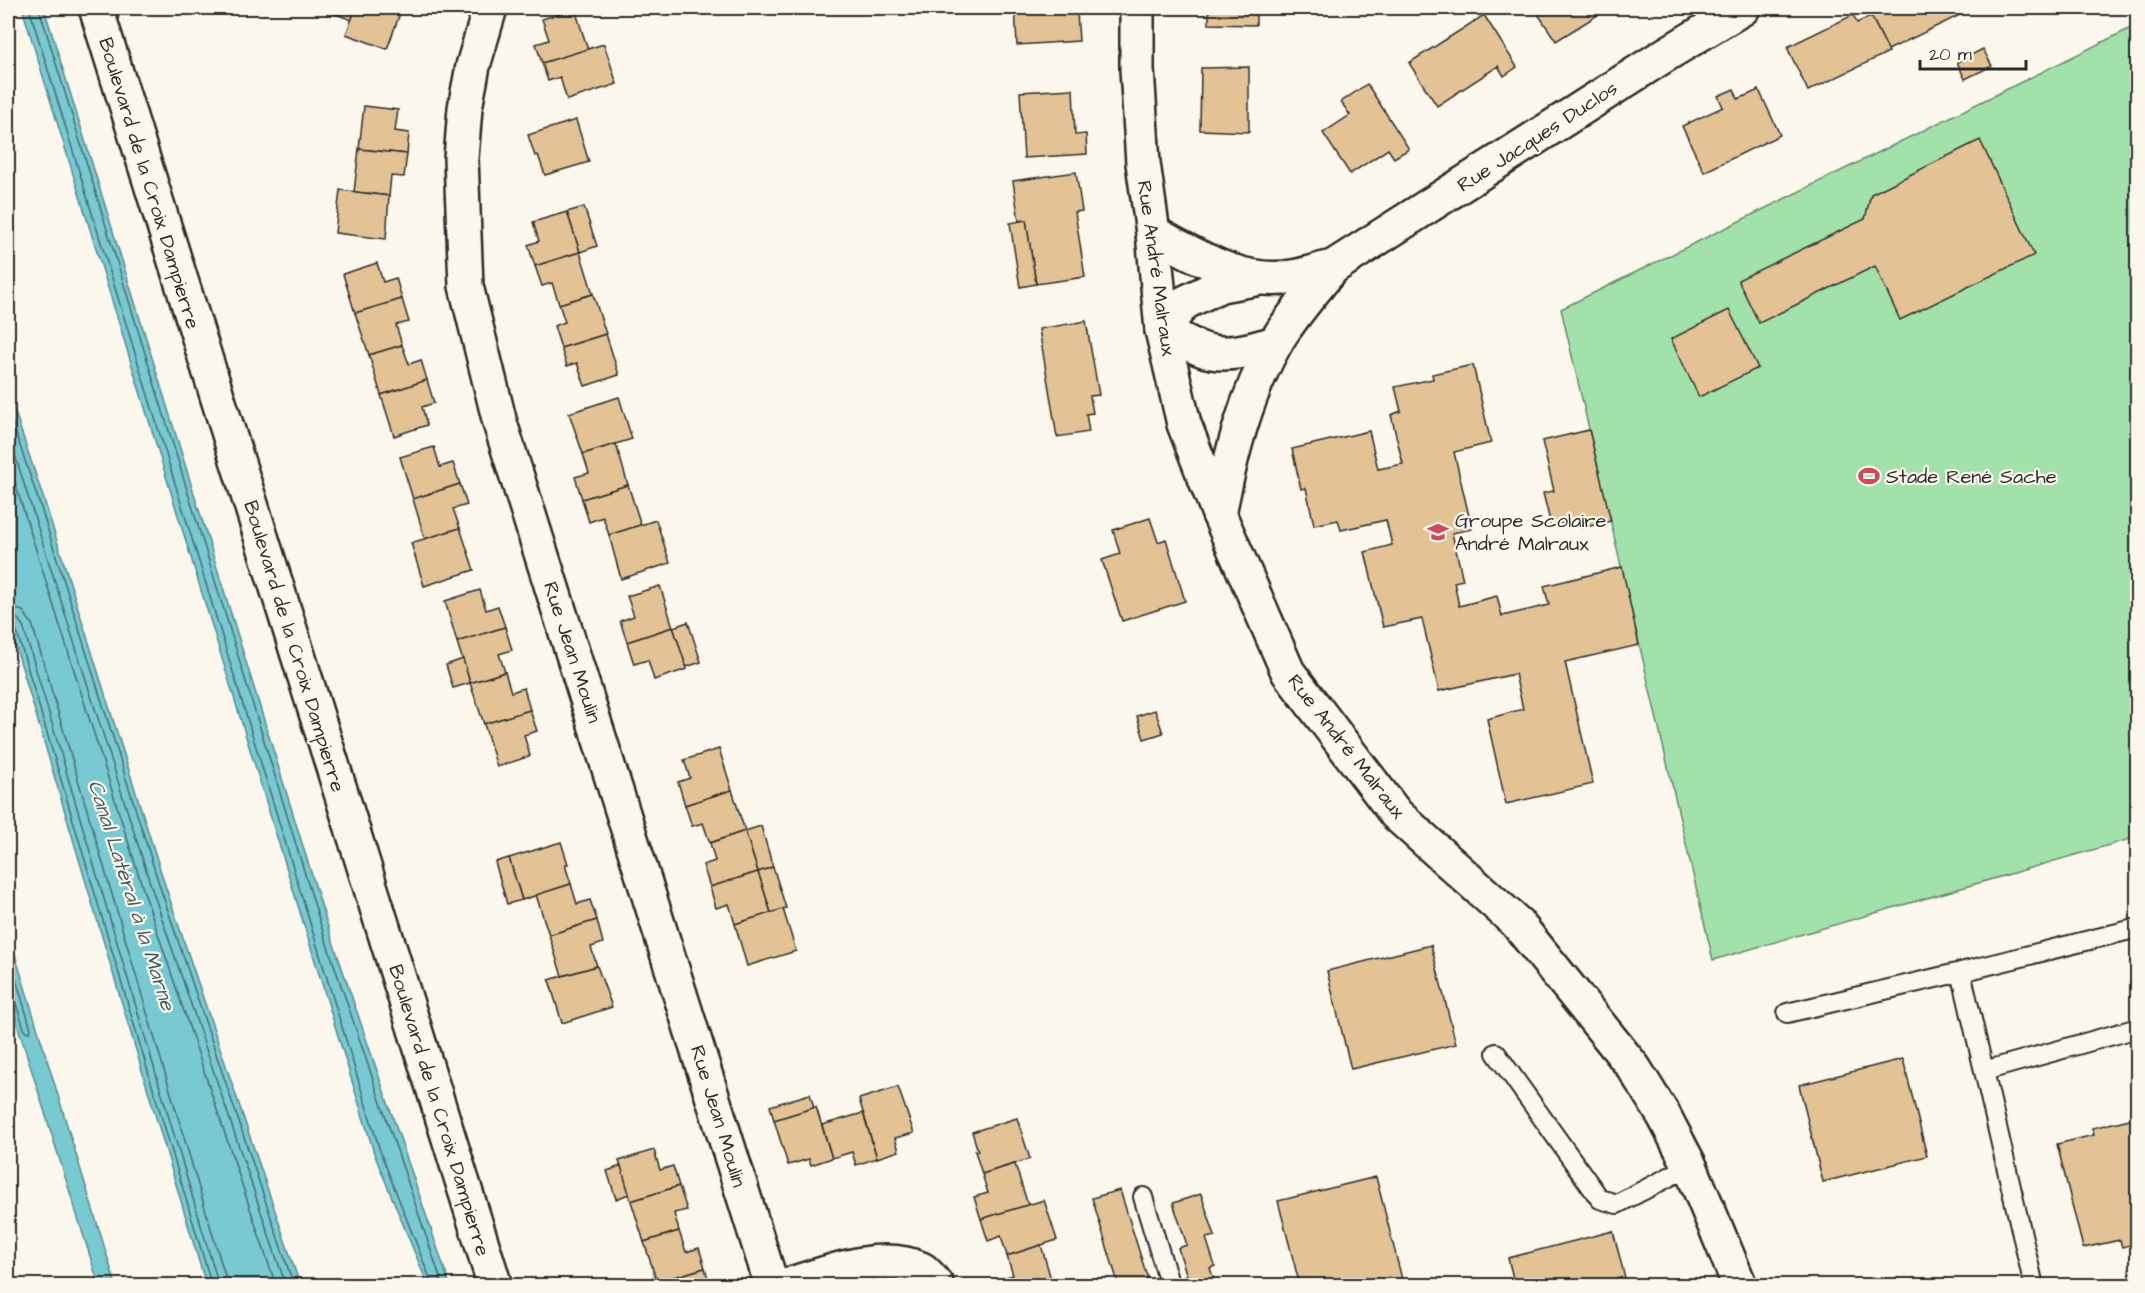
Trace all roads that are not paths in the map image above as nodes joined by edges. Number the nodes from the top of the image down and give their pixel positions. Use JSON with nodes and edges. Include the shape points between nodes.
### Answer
{"nodes":[{"id":1,"x":96,"y":8,"type":"edge"},
{"id":2,"x":490,"y":8,"type":"edge"},
{"id":3,"x":1137,"y":8,"type":"edge"},
{"id":4,"x":1743,"y":8,"type":"edge"},
{"id":5,"x":1153,"y":234,"type":"junction"},
{"id":6,"x":1333,"y":267,"type":"junction"},
{"id":7,"x":1263,"y":278,"type":"junction"},
{"id":8,"x":1162,"y":330,"type":"junction"},
{"id":9,"x":1275,"y":343,"type":"junction"},
{"id":10,"x":1219,"y":514,"type":"junction"},
{"id":11,"x":2138,"y":928,"type":"edge"},
{"id":12,"x":1961,"y":972,"type":"junction"},
{"id":13,"x":1787,"y":1013,"type":"dead end"},
{"id":14,"x":2138,"y":1028,"type":"edge"},
{"id":15,"x":1496,"y":1053,"type":"dead end"},
{"id":16,"x":1984,"y":1071,"type":"junction"},
{"id":17,"x":1690,"y":1166,"type":"junction"},
{"id":18,"x":1143,"y":1197,"type":"dead end"},
{"id":19,"x":495,"y":1286,"type":"edge"},
{"id":20,"x":772,"y":1286,"type":"edge"},
{"id":21,"x":784,"y":1286,"type":"edge"},
{"id":22,"x":937,"y":1286,"type":"edge"},
{"id":23,"x":1170,"y":1286,"type":"edge"},
{"id":24,"x":1740,"y":1286,"type":"edge"},
{"id":25,"x":2034,"y":1286,"type":"edge"}],
"edges":[{"from":1,"to":19,"type":"street","name":"Boulevard de la Croix Dampierre"},
{"from":2,"to":20,"type":"street","name":"Rue Jean Moulin","via":[[465,108],[461,158],[466,286],[500,423]]},
{"from":3,"to":5,"type":"street","name":"Rue André Malraux","via":[[1142,151]]},
{"from":4,"to":6,"type":"street","name":"Rue Jacques Duclos"},
{"from":5,"to":7,"type":"street","name":"Rue Jacques Duclos","via":[[1228,272]]},
{"from":5,"to":8,"type":"street","name":"Rue André Malraux"},
{"from":6,"to":7,"type":"street","name":"Rue Jacques Duclos","via":[[1290,278]]},
{"from":6,"to":9,"type":"street","name":"Rue Jacques Duclos"},
{"from":7,"to":8,"type":"street","name":"Rue Jacques Duclos","via":[[1221,285],[1184,303]]},
{"from":8,"to":9,"type":"street","via":[[1203,350],[1233,353]]},
{"from":8,"to":10,"type":"street","name":"Rue André Malraux","via":[[1184,424]]},
{"from":9,"to":10,"type":"street","name":"Rue Jacques Duclos","via":[[1240,424]]},
{"from":10,"to":17,"type":"street","name":"Rue André Malraux","via":[[1288,672],[1396,814],[1525,932],[1634,1068]]},
{"from":11,"to":12,"type":"lane"},
{"from":12,"to":13,"type":"lane"},
{"from":12,"to":16,"type":"lane"},
{"from":14,"to":16,"type":"lane"},
{"from":15,"to":17,"type":"lane","via":[[1600,1199],[1617,1204]]},
{"from":16,"to":25,"type":"lane"},
{"from":17,"to":24,"type":"street","name":"Rue André Malraux"},
{"from":18,"to":23,"type":"lane"},
{"from":21,"to":22,"type":"street","via":[[863,1263],[904,1263],[923,1270]]}]}
